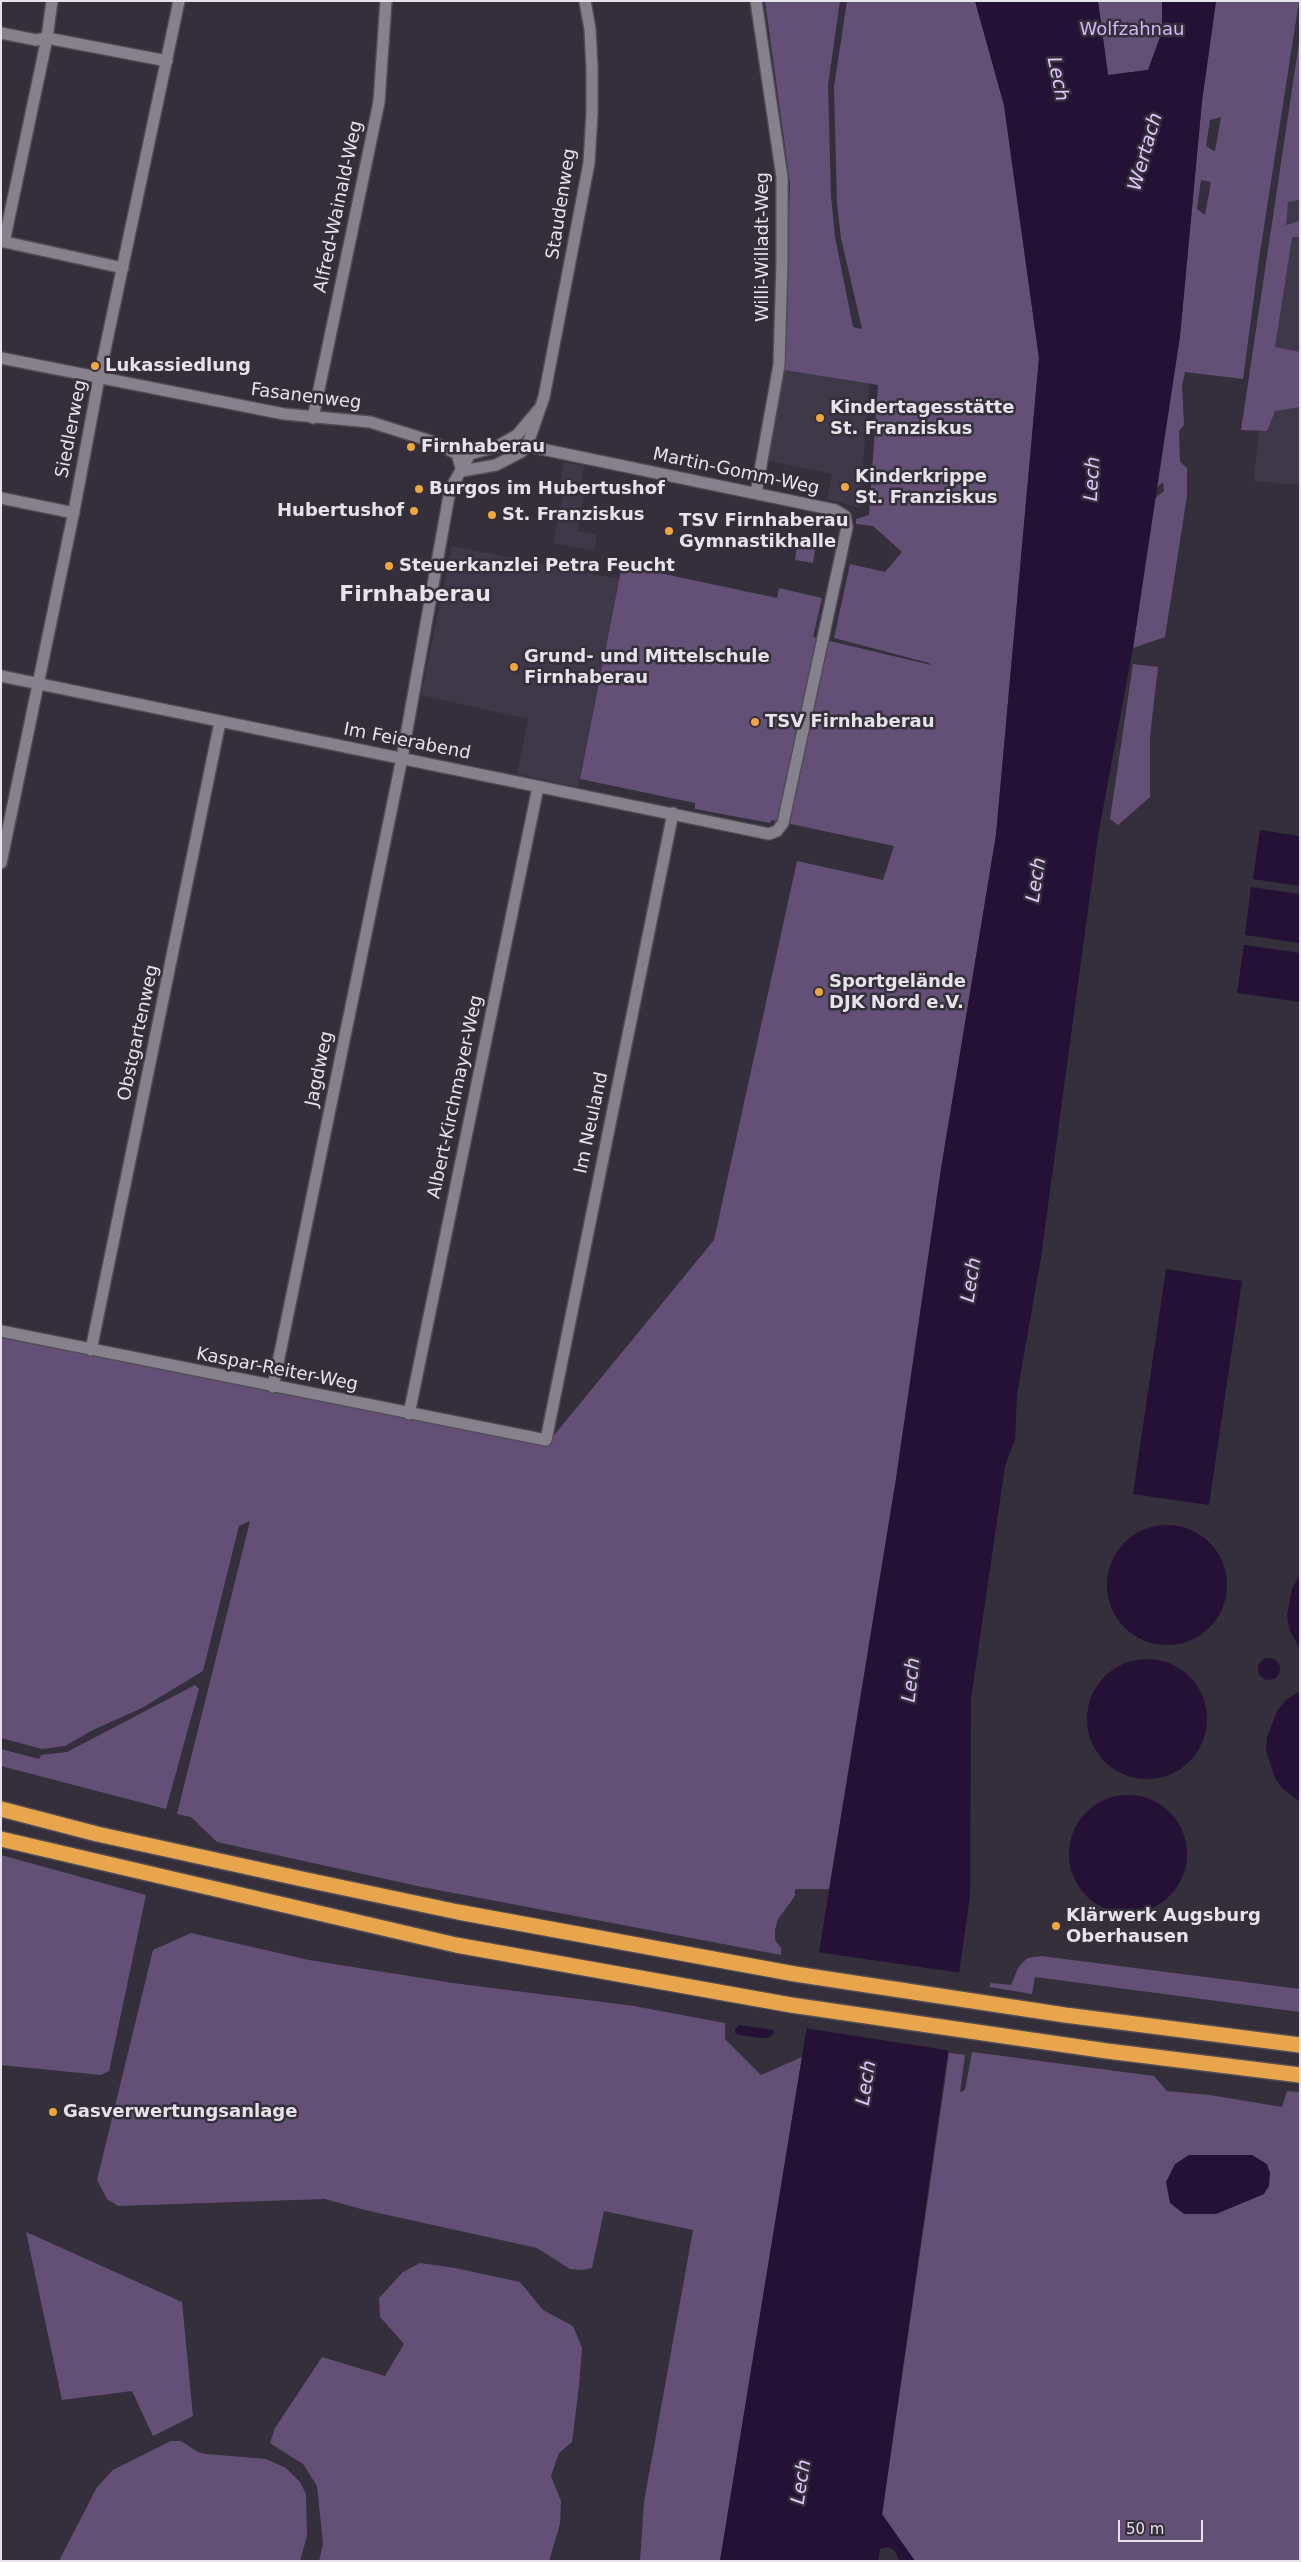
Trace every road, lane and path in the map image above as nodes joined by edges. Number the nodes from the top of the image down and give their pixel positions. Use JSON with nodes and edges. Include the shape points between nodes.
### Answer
{"nodes":[{"id":1,"x":52,"y":1,"type":"edge"},
{"id":2,"x":179,"y":1,"type":"edge"},
{"id":3,"x":386,"y":1,"type":"edge"},
{"id":4,"x":585,"y":1,"type":"edge"},
{"id":5,"x":756,"y":1,"type":"edge"},
{"id":6,"x":1,"y":34,"type":"edge"},
{"id":7,"x":47,"y":38,"type":"junction"},
{"id":8,"x":167,"y":61,"type":"junction"},
{"id":9,"x":3,"y":242,"type":"edge"},
{"id":10,"x":123,"y":268,"type":"junction"},
{"id":11,"x":1,"y":358,"type":"edge"},
{"id":12,"x":99,"y":378,"type":"junction"},
{"id":13,"x":539,"y":409,"type":"junction"},
{"id":14,"x":314,"y":418,"type":"junction"},
{"id":15,"x":527,"y":446,"type":"junction"},
{"id":16,"x":462,"y":471,"type":"junction"},
{"id":17,"x":756,"y":494,"type":"junction"},
{"id":18,"x":1,"y":498,"type":"edge"},
{"id":19,"x":74,"y":513,"type":"junction"},
{"id":20,"x":1,"y":676,"type":"edge"},
{"id":21,"x":37,"y":684,"type":"junction"},
{"id":22,"x":220,"y":722,"type":"junction"},
{"id":23,"x":402,"y":758,"type":"junction"},
{"id":24,"x":538,"y":787,"type":"junction"},
{"id":25,"x":673,"y":813,"type":"junction"},
{"id":26,"x":769,"y":834,"type":"joint"},
{"id":27,"x":1,"y":863,"type":"edge"},
{"id":28,"x":1,"y":1331,"type":"edge"},
{"id":29,"x":90,"y":1350,"type":"junction"},
{"id":30,"x":273,"y":1387,"type":"junction"},
{"id":31,"x":409,"y":1414,"type":"junction"},
{"id":32,"x":546,"y":1440,"type":"joint"},
{"id":33,"x":1,"y":1809,"type":"edge"},
{"id":34,"x":1,"y":1839,"type":"edge"},
{"id":35,"x":1300,"y":2045,"type":"edge"},
{"id":36,"x":1300,"y":2075,"type":"edge"}],
"edges":[{"from":1,"to":7,"type":"street"},
{"from":2,"to":8,"type":"street","name":"Siedlerweg"},
{"from":3,"to":14,"type":"street","name":"Alfred-Wainald-Weg","via":[[379,102]]},
{"from":4,"to":13,"type":"street","name":"Staudenweg","via":[[592,68],[589,163]]},
{"from":5,"to":17,"type":"street","name":"Willi-Willadt-Weg","via":[[782,177],[778,365]]},
{"from":6,"to":7,"type":"street","via":[[36,40]]},
{"from":7,"to":8,"type":"street"},
{"from":7,"to":9,"type":"street"},
{"from":8,"to":10,"type":"street","name":"Siedlerweg"},
{"from":9,"to":10,"type":"street"},
{"from":10,"to":12,"type":"street","name":"Siedlerweg"},
{"from":11,"to":12,"type":"street","name":"Fasanenweg"},
{"from":12,"to":14,"type":"street","name":"Fasanenweg"},
{"from":12,"to":19,"type":"street","name":"Siedlerweg"},
{"from":13,"to":15,"type":"street"},
{"from":13,"to":16,"type":"street","via":[[517,435],[496,447],[470,454]]},
{"from":14,"to":16,"type":"street","name":"Fasanenweg","via":[[370,422],[431,441],[457,454]]},
{"from":15,"to":16,"type":"street","via":[[496,465]]},
{"from":15,"to":17,"type":"street","name":"Martin-Gomm-Weg"},
{"from":16,"to":23,"type":"street","name":"Jagdweg","via":[[450,490]]},
{"from":17,"to":26,"type":"street","name":"Martin-Gomm-Weg","via":[[835,510],[845,516],[847,527],[783,823]]},
{"from":18,"to":19,"type":"street"},
{"from":19,"to":21,"type":"street","name":"Siedlerweg"},
{"from":20,"to":21,"type":"street","name":"Im Feierabend"},
{"from":21,"to":22,"type":"street","name":"Im Feierabend"},
{"from":21,"to":27,"type":"street","name":"Siedlerweg"},
{"from":22,"to":23,"type":"street","name":"Im Feierabend"},
{"from":22,"to":29,"type":"street","name":"Obstgartenweg"},
{"from":23,"to":24,"type":"street","name":"Im Feierabend"},
{"from":23,"to":30,"type":"street","name":"Jagdweg"},
{"from":24,"to":25,"type":"street","name":"Im Feierabend"},
{"from":24,"to":31,"type":"street","name":"Albert-Kirchmayer-Weg"},
{"from":25,"to":26,"type":"street","name":"Im Feierabend"},
{"from":25,"to":32,"type":"street","name":"Im Neuland"},
{"from":28,"to":29,"type":"street","name":"Kaspar-Reiter-Weg"},
{"from":29,"to":30,"type":"street","name":"Kaspar-Reiter-Weg"},
{"from":30,"to":31,"type":"street","name":"Kaspar-Reiter-Weg"},
{"from":31,"to":32,"type":"street","name":"Kaspar-Reiter-Weg"},
{"from":33,"to":35,"type":"highway","via":[[98,1834],[458,1912],[796,1974]]},
{"from":34,"to":36,"type":"highway","via":[[456,1945],[791,2005],[982,2034]]}]}
